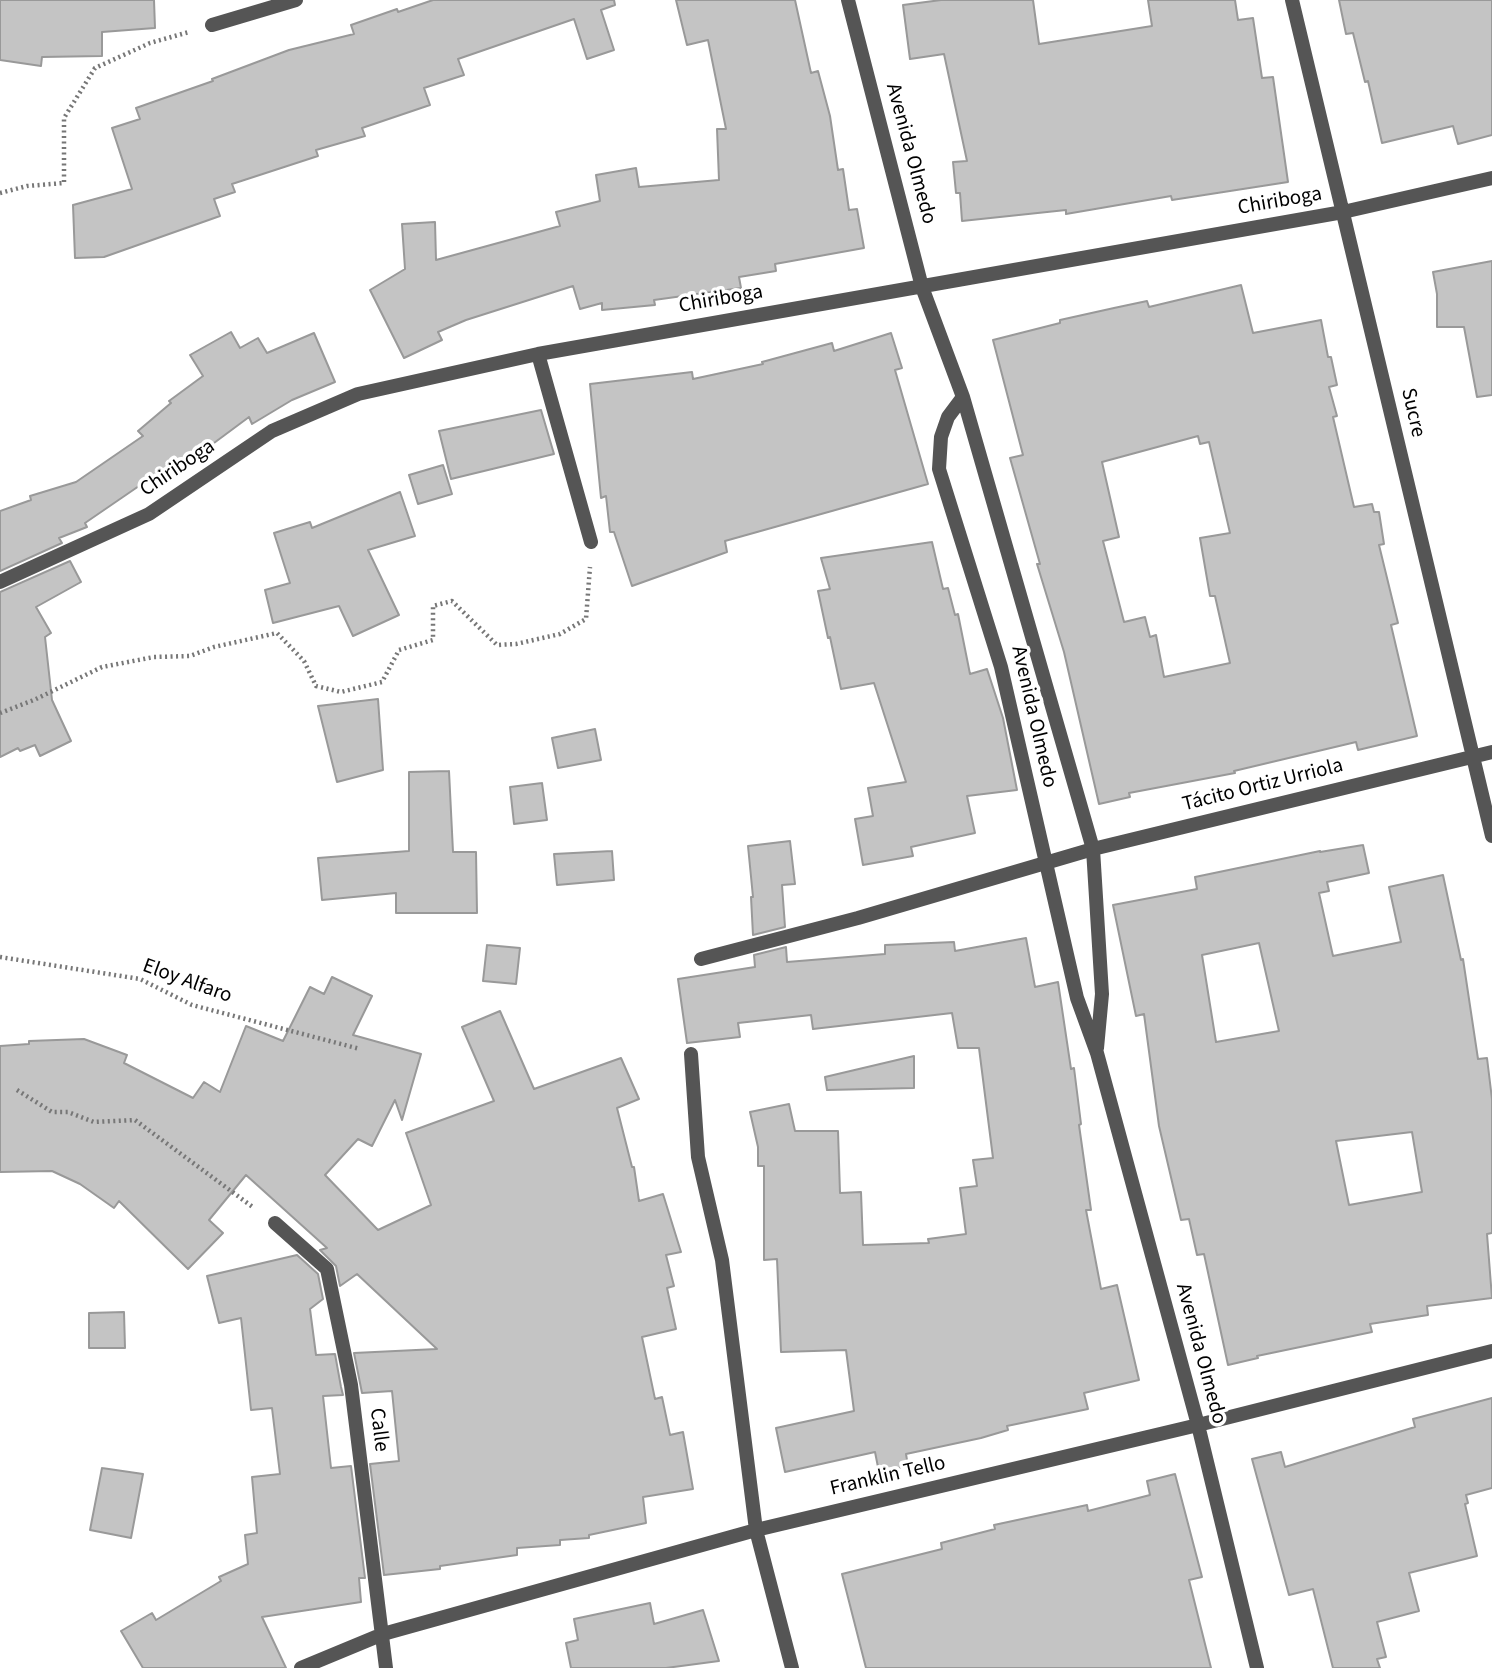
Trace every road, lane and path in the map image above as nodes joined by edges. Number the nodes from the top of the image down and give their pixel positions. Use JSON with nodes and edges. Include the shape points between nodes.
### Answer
{"nodes":[{"id":1,"x":296,"y":0,"type":"edge"},
{"id":2,"x":848,"y":0,"type":"edge"},
{"id":3,"x":1292,"y":0,"type":"edge"},
{"id":4,"x":212,"y":25,"type":"joint"},
{"id":5,"x":1492,"y":178,"type":"edge"},
{"id":6,"x":0,"y":193,"type":"edge"},
{"id":7,"x":1343,"y":212,"type":"junction"},
{"id":8,"x":922,"y":287,"type":"junction"},
{"id":9,"x":538,"y":354,"type":"junction"},
{"id":10,"x":963,"y":397,"type":"junction"},
{"id":11,"x":591,"y":542,"type":"joint"},
{"id":12,"x":0,"y":582,"type":"edge"},
{"id":13,"x":0,"y":713,"type":"edge"},
{"id":14,"x":1492,"y":752,"type":"edge"},
{"id":15,"x":1473,"y":757,"type":"junction"},
{"id":16,"x":1492,"y":836,"type":"edge"},
{"id":17,"x":1093,"y":849,"type":"junction"},
{"id":18,"x":1044,"y":862,"type":"junction"},
{"id":19,"x":0,"y":957,"type":"edge"},
{"id":20,"x":701,"y":959,"type":"dead end"},
{"id":21,"x":360,"y":1049,"type":"dead end"},
{"id":22,"x":1097,"y":1053,"type":"junction"},
{"id":23,"x":691,"y":1054,"type":"dead end"},
{"id":24,"x":17,"y":1090,"type":"dead end"},
{"id":25,"x":275,"y":1223,"type":"joint"},
{"id":26,"x":1492,"y":1351,"type":"edge"},
{"id":27,"x":1198,"y":1426,"type":"junction"},
{"id":28,"x":756,"y":1530,"type":"junction"},
{"id":29,"x":383,"y":1634,"type":"junction"},
{"id":30,"x":301,"y":1668,"type":"edge"},
{"id":31,"x":386,"y":1668,"type":"edge"},
{"id":32,"x":792,"y":1668,"type":"edge"},
{"id":33,"x":1256,"y":1668,"type":"edge"}],
"edges":[{"from":1,"to":4,"type":"street"},
{"from":2,"to":8,"type":"street","name":"Avenida Olmedo"},
{"from":3,"to":7,"type":"street","name":"Sucre"},
{"from":4,"to":6,"type":"path","via":[[150,43],[96,68],[64,118],[64,183]]},
{"from":5,"to":7,"type":"street","name":"Chiriboga"},
{"from":7,"to":8,"type":"street","name":"Chiriboga"},
{"from":7,"to":15,"type":"street","name":"Sucre"},
{"from":8,"to":9,"type":"street","name":"Chiriboga"},
{"from":8,"to":10,"type":"street","name":"Avenida Olmedo"},
{"from":9,"to":11,"type":"street"},
{"from":9,"to":12,"type":"street","name":"Chiriboga","via":[[358,394],[272,431],[149,514]]},
{"from":10,"to":17,"type":"street","name":"Avenida Olmedo"},
{"from":10,"to":18,"type":"street","name":"Avenida Olmedo","via":[[948,417],[941,437],[940,469],[1001,667]]},
{"from":11,"to":13,"type":"path","via":[[586,619],[560,634],[497,645],[452,601],[433,606],[433,640],[399,650],[382,682],[341,692],[316,685],[304,661],[277,633],[190,656],[102,667]]},
{"from":14,"to":15,"type":"street","name":"Tácito Ortiz Urriola"},
{"from":15,"to":16,"type":"street","name":"Sucre"},
{"from":15,"to":17,"type":"street","name":"Tácito Ortiz Urriola"},
{"from":17,"to":18,"type":"street","name":"Tácito Ortiz Urriola"},
{"from":17,"to":22,"type":"street","name":"Avenida Olmedo","via":[[1102,994]]},
{"from":18,"to":20,"type":"street","name":"Tácito Ortiz Urriola"},
{"from":18,"to":22,"type":"street","name":"Avenida Olmedo","via":[[1077,998]]},
{"from":19,"to":21,"type":"path","name":"Eloy Alfaro","via":[[140,979],[192,1005]]},
{"from":22,"to":27,"type":"street","name":"Avenida Olmedo"},
{"from":23,"to":28,"type":"street","via":[[698,1157],[722,1260]]},
{"from":24,"to":25,"type":"path","via":[[52,1112],[68,1112],[94,1122],[135,1120]]},
{"from":25,"to":29,"type":"street","name":"Calle","via":[[327,1269],[351,1385]]},
{"from":26,"to":27,"type":"street","name":"Franklin Tello"},
{"from":27,"to":28,"type":"street","name":"Franklin Tello"},
{"from":27,"to":33,"type":"street","name":"Avenida Olmedo"},
{"from":28,"to":29,"type":"street","name":"Franklin Tello"},
{"from":28,"to":32,"type":"street"},
{"from":29,"to":30,"type":"street","name":"Franklin Tello"},
{"from":29,"to":31,"type":"street","name":"Calle"}]}
